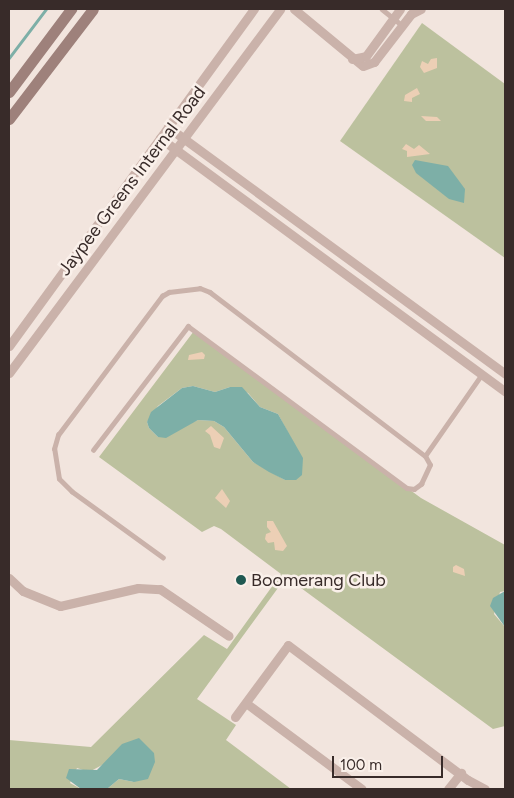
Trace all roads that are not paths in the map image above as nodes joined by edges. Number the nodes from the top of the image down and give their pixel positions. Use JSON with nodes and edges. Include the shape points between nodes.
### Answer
{"nodes":[{"id":1,"x":71,"y":9,"type":"edge"},
{"id":2,"x":93,"y":9,"type":"edge"},
{"id":3,"x":254,"y":9,"type":"edge"},
{"id":4,"x":280,"y":9,"type":"edge"},
{"id":5,"x":294,"y":9,"type":"edge"},
{"id":6,"x":382,"y":9,"type":"edge"},
{"id":7,"x":400,"y":9,"type":"edge"},
{"id":8,"x":421,"y":9,"type":"edge"},
{"id":9,"x":394,"y":18,"type":"junction"},
{"id":10,"x":402,"y":24,"type":"junction"},
{"id":11,"x":352,"y":59,"type":"junction"},
{"id":12,"x":9,"y":92,"type":"edge"},
{"id":13,"x":9,"y":119,"type":"edge"},
{"id":14,"x":168,"y":127,"type":"junction"},
{"id":15,"x":160,"y":138,"type":"junction"},
{"id":16,"x":184,"y":138,"type":"junction"},
{"id":17,"x":176,"y":149,"type":"junction"},
{"id":18,"x":9,"y":346,"type":"edge"},
{"id":19,"x":9,"y":373,"type":"edge"},
{"id":20,"x":482,"y":374,"type":"junction"},
{"id":21,"x":505,"y":374,"type":"edge"},
{"id":22,"x":504,"y":387,"type":"edge"},
{"id":23,"x":93,"y":450,"type":"dead end"},
{"id":24,"x":424,"y":456,"type":"junction"},
{"id":25,"x":163,"y":558,"type":"dead end"},
{"id":26,"x":9,"y":578,"type":"edge"},
{"id":27,"x":229,"y":636,"type":"dead end"},
{"id":28,"x":246,"y":703,"type":"junction"},
{"id":29,"x":235,"y":717,"type":"dead end"},
{"id":30,"x":461,"y":773,"type":"junction"},
{"id":31,"x":362,"y":789,"type":"edge"},
{"id":32,"x":448,"y":789,"type":"edge"},
{"id":33,"x":485,"y":789,"type":"edge"}],
"edges":[{"from":1,"to":12,"type":"street"},
{"from":2,"to":13,"type":"street"},
{"from":3,"to":14,"type":"street","name":"Jaypee Greens Internal Road"},
{"from":4,"to":16,"type":"street","name":"Jaypee Greens Internal Road"},
{"from":5,"to":11,"type":"street"},
{"from":6,"to":9,"type":"lane"},
{"from":7,"to":9,"type":"street"},
{"from":8,"to":10,"type":"street"},
{"from":9,"to":10,"type":"lane"},
{"from":9,"to":11,"type":"street","via":[[366,56]]},
{"from":10,"to":11,"type":"street","via":[[370,65],[363,66]]},
{"from":14,"to":15,"type":"street","name":"Jaypee Greens Internal Road"},
{"from":14,"to":16,"type":"street"},
{"from":15,"to":17,"type":"street"},
{"from":15,"to":18,"type":"street","name":"Jaypee Greens Internal Road"},
{"from":16,"to":17,"type":"street","name":"Jaypee Greens Internal Road"},
{"from":16,"to":21,"type":"street"},
{"from":17,"to":19,"type":"street","name":"Jaypee Greens Internal Road"},
{"from":17,"to":20,"type":"street"},
{"from":20,"to":22,"type":"street"},
{"from":20,"to":24,"type":"lane"},
{"from":23,"to":24,"type":"lane","via":[[188,326],[407,488],[414,489],[421,484],[430,465]]},
{"from":24,"to":25,"type":"lane","via":[[210,292],[200,288],[169,292],[162,296],[58,435],[54,450],[59,479],[72,492]]},
{"from":26,"to":27,"type":"street","via":[[23,591],[60,606],[138,588],[160,589]]},
{"from":28,"to":29,"type":"street"},
{"from":28,"to":30,"type":"street","via":[[288,645]]},
{"from":28,"to":31,"type":"street"},
{"from":30,"to":32,"type":"street"},
{"from":30,"to":33,"type":"street"}]}
